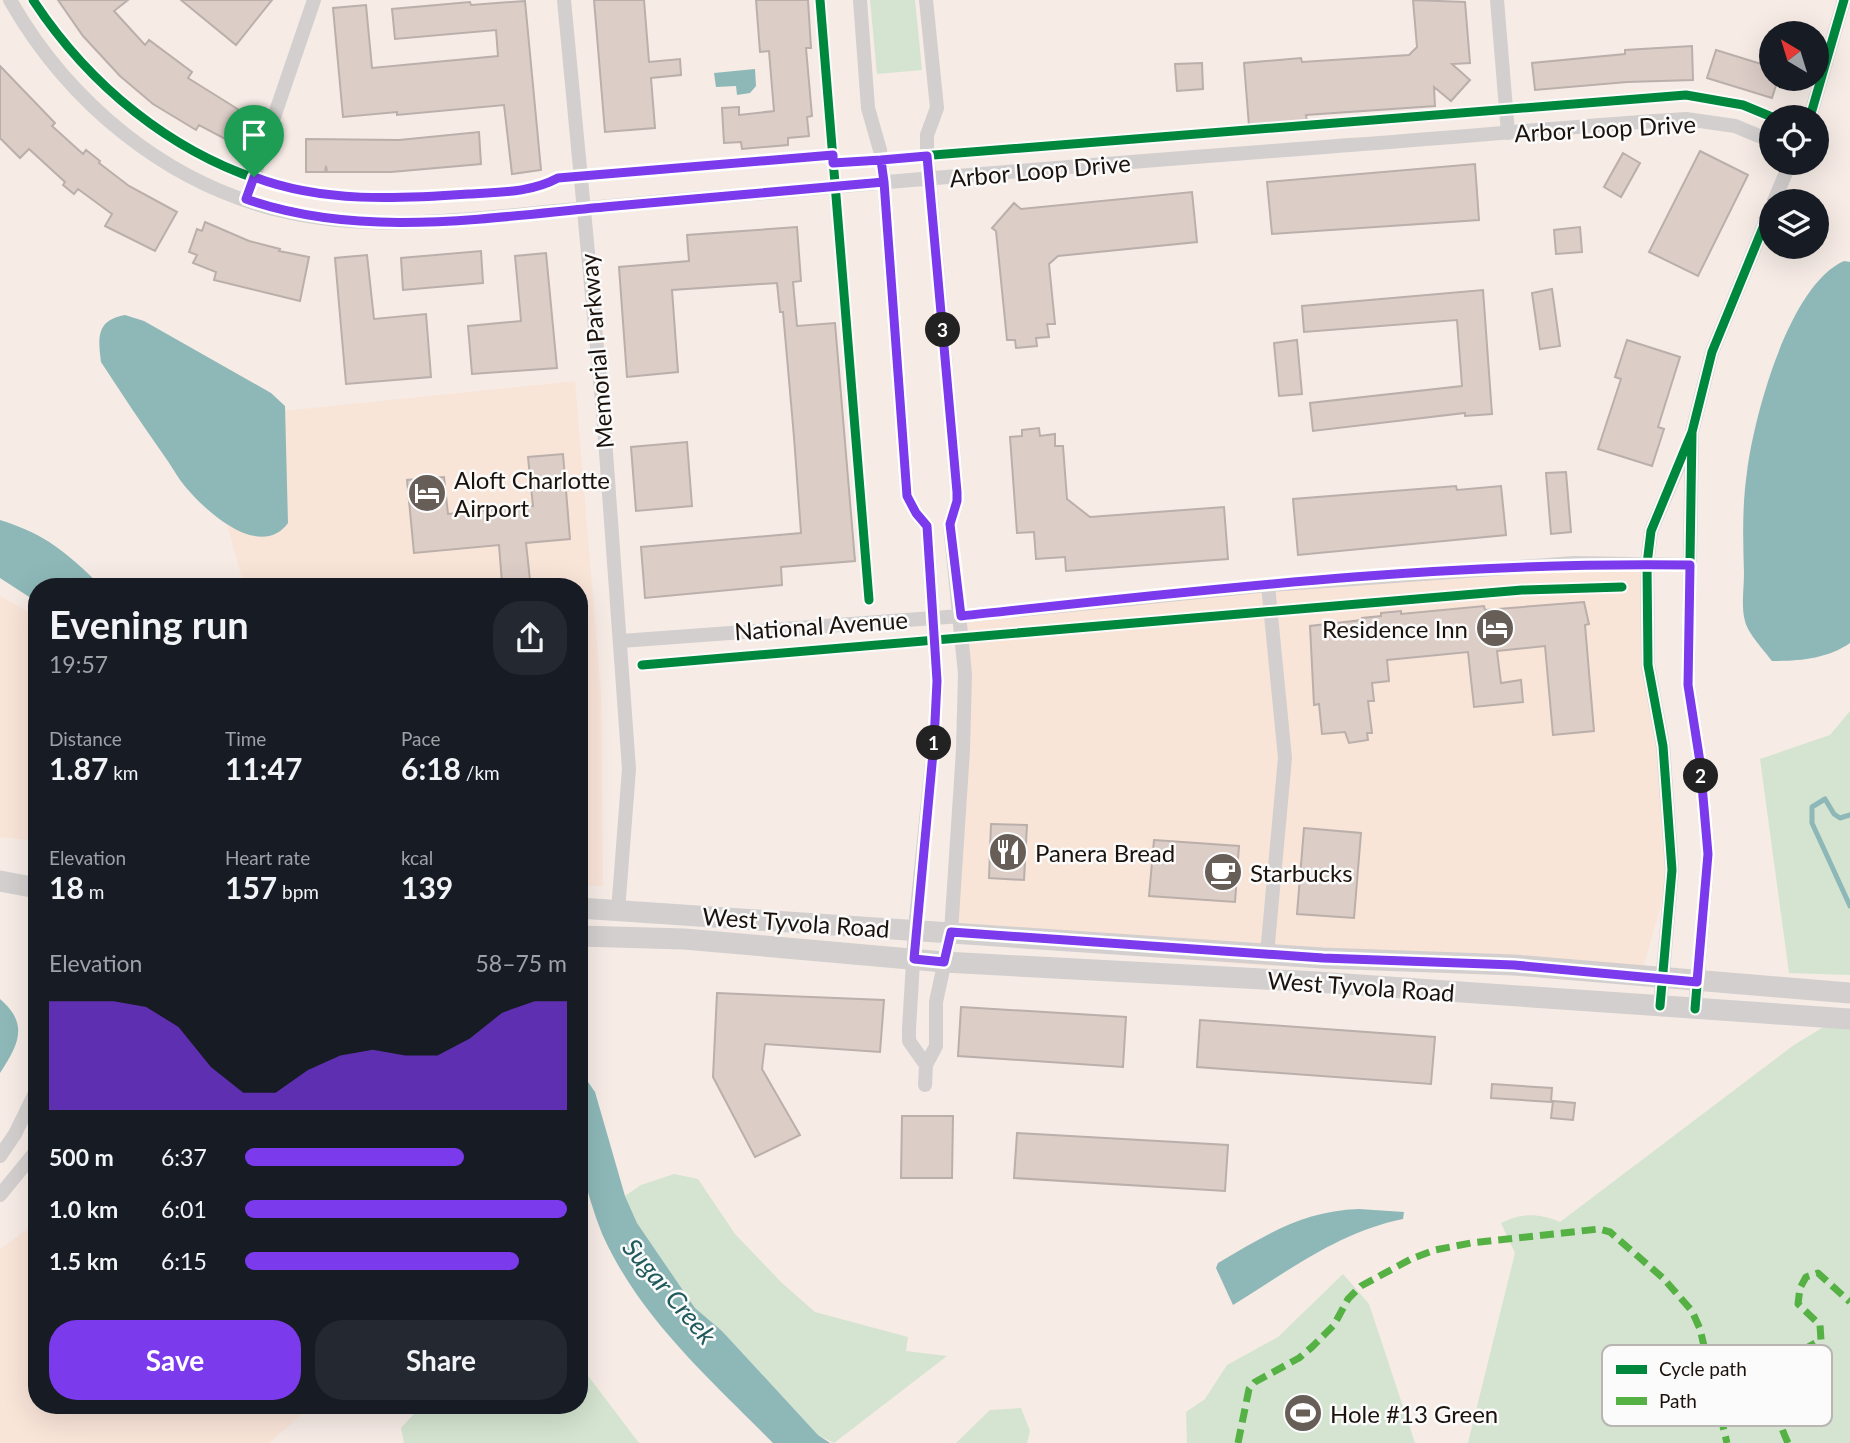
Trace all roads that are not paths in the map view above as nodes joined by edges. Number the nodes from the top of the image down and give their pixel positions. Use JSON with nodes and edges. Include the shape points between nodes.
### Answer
{"nodes":[{"id":1,"x":10,"y":0,"type":"edge"},
{"id":2,"x":314,"y":0,"type":"edge"},
{"id":3,"x":564,"y":0,"type":"edge"},
{"id":4,"x":860,"y":0,"type":"edge"},
{"id":5,"x":926,"y":0,"type":"edge"},
{"id":6,"x":1497,"y":0,"type":"edge"},
{"id":7,"x":1844,"y":0,"type":"edge"},
{"id":8,"x":1813,"y":105,"type":"edge"},
{"id":9,"x":1507,"y":133,"type":"junction"},
{"id":10,"x":1759,"y":136,"type":"edge"},
{"id":11,"x":929,"y":179,"type":"junction"},
{"id":12,"x":884,"y":182,"type":"junction"},
{"id":13,"x":246,"y":199,"type":"junction"},
{"id":14,"x":582,"y":209,"type":"junction"},
{"id":15,"x":1759,"y":237,"type":"edge"},
{"id":16,"x":1692,"y":432,"type":"junction"},
{"id":17,"x":1647,"y":564,"type":"junction"},
{"id":18,"x":1690,"y":565,"type":"junction"},
{"id":19,"x":1268,"y":585,"type":"junction"},
{"id":20,"x":961,"y":616,"type":"junction"},
{"id":21,"x":933,"y":617,"type":"junction"},
{"id":22,"x":621,"y":641,"type":"junction"},
{"id":23,"x":0,"y":881,"type":"edge"},
{"id":24,"x":28,"y":886,"type":"edge"},
{"id":25,"x":588,"y":909,"type":"edge"},
{"id":26,"x":618,"y":911,"type":"junction"},
{"id":27,"x":915,"y":929,"type":"junction"},
{"id":28,"x":951,"y":932,"type":"junction"},
{"id":29,"x":588,"y":936,"type":"edge"},
{"id":30,"x":1267,"y":954,"type":"junction"},
{"id":31,"x":914,"y":959,"type":"junction"},
{"id":32,"x":944,"y":962,"type":"junction"},
{"id":33,"x":1662,"y":979,"type":"junction"},
{"id":34,"x":1697,"y":982,"type":"junction"},
{"id":35,"x":1850,"y":993,"type":"edge"},
{"id":36,"x":1660,"y":1006,"type":"junction"},
{"id":37,"x":1695,"y":1009,"type":"junction"},
{"id":38,"x":1850,"y":1019,"type":"edge"},
{"id":39,"x":926,"y":1065,"type":"junction"},
{"id":40,"x":925,"y":1085,"type":"dead end"},
{"id":41,"x":28,"y":1107,"type":"edge"},
{"id":42,"x":0,"y":1156,"type":"edge"},
{"id":43,"x":28,"y":1161,"type":"edge"},
{"id":44,"x":0,"y":1195,"type":"edge"}],
"edges":[{"from":1,"to":13,"type":"street","name":"Arbor Loop Drive","via":[[46,55],[111,123],[152,155]]},
{"from":2,"to":13,"type":"street"},
{"from":3,"to":14,"type":"street","name":"Memorial Parkway"},
{"from":4,"to":12,"type":"street","via":[[869,108]]},
{"from":5,"to":11,"type":"street","via":[[937,108],[927,135]]},
{"from":6,"to":9,"type":"street"},
{"from":7,"to":8,"type":"street"},
{"from":9,"to":10,"type":"street","name":"Arbor Loop Drive","via":[[1686,119],[1735,126]]},
{"from":9,"to":11,"type":"street","name":"Arbor Loop Drive"},
{"from":11,"to":12,"type":"street","name":"Arbor Loop Drive"},
{"from":11,"to":20,"type":"street","via":[[957,492],[950,524]]},
{"from":12,"to":14,"type":"street","name":"Arbor Loop Drive"},
{"from":12,"to":21,"type":"street","via":[[907,496],[927,526]]},
{"from":13,"to":14,"type":"street","name":"Arbor Loop Drive","via":[[320,219],[375,222]]},
{"from":14,"to":22,"type":"street","name":"Memorial Parkway"},
{"from":15,"to":16,"type":"street","via":[[1712,352]]},
{"from":16,"to":17,"type":"street","via":[[1651,531]]},
{"from":16,"to":18,"type":"street"},
{"from":17,"to":18,"type":"street","name":"National Avenue"},
{"from":17,"to":19,"type":"street","name":"National Avenue","via":[[1560,564]]},
{"from":17,"to":33,"type":"street","via":[[1648,665],[1663,746],[1672,870]]},
{"from":18,"to":34,"type":"street","via":[[1688,685],[1708,854]]},
{"from":19,"to":20,"type":"street","name":"National Avenue"},
{"from":19,"to":30,"type":"street","via":[[1284,758]]},
{"from":20,"to":21,"type":"street","name":"National Avenue"},
{"from":20,"to":28,"type":"street","via":[[963,738]]},
{"from":21,"to":22,"type":"street","name":"National Avenue"},
{"from":21,"to":27,"type":"street","via":[[934,742]]},
{"from":22,"to":26,"type":"street","name":"Memorial Parkway","via":[[629,769]]},
{"from":23,"to":24,"type":"main road"},
{"from":25,"to":26,"type":"main road","name":"West Tyvola Road"},
{"from":26,"to":27,"type":"main road","name":"West Tyvola Road"},
{"from":27,"to":28,"type":"main road","name":"West Tyvola Road"},
{"from":27,"to":31,"type":"street"},
{"from":28,"to":30,"type":"main road","name":"West Tyvola Road"},
{"from":28,"to":32,"type":"street"},
{"from":29,"to":31,"type":"main road","name":"West Tyvola Road","via":[[684,939]]},
{"from":30,"to":33,"type":"main road","name":"West Tyvola Road","via":[[1514,965]]},
{"from":31,"to":32,"type":"main road","name":"West Tyvola Road"},
{"from":31,"to":39,"type":"street","via":[[909,1041]]},
{"from":32,"to":36,"type":"main road","name":"West Tyvola Road"},
{"from":32,"to":39,"type":"street","via":[[936,1002],[936,1046]]},
{"from":33,"to":34,"type":"main road","name":"West Tyvola Road"},
{"from":33,"to":36,"type":"street"},
{"from":34,"to":35,"type":"main road","name":"West Tyvola Road"},
{"from":34,"to":37,"type":"street"},
{"from":36,"to":37,"type":"main road","name":"West Tyvola Road"},
{"from":37,"to":38,"type":"main road","name":"West Tyvola Road"},
{"from":39,"to":40,"type":"street"},
{"from":41,"to":42,"type":"street"},
{"from":43,"to":44,"type":"street"}]}
